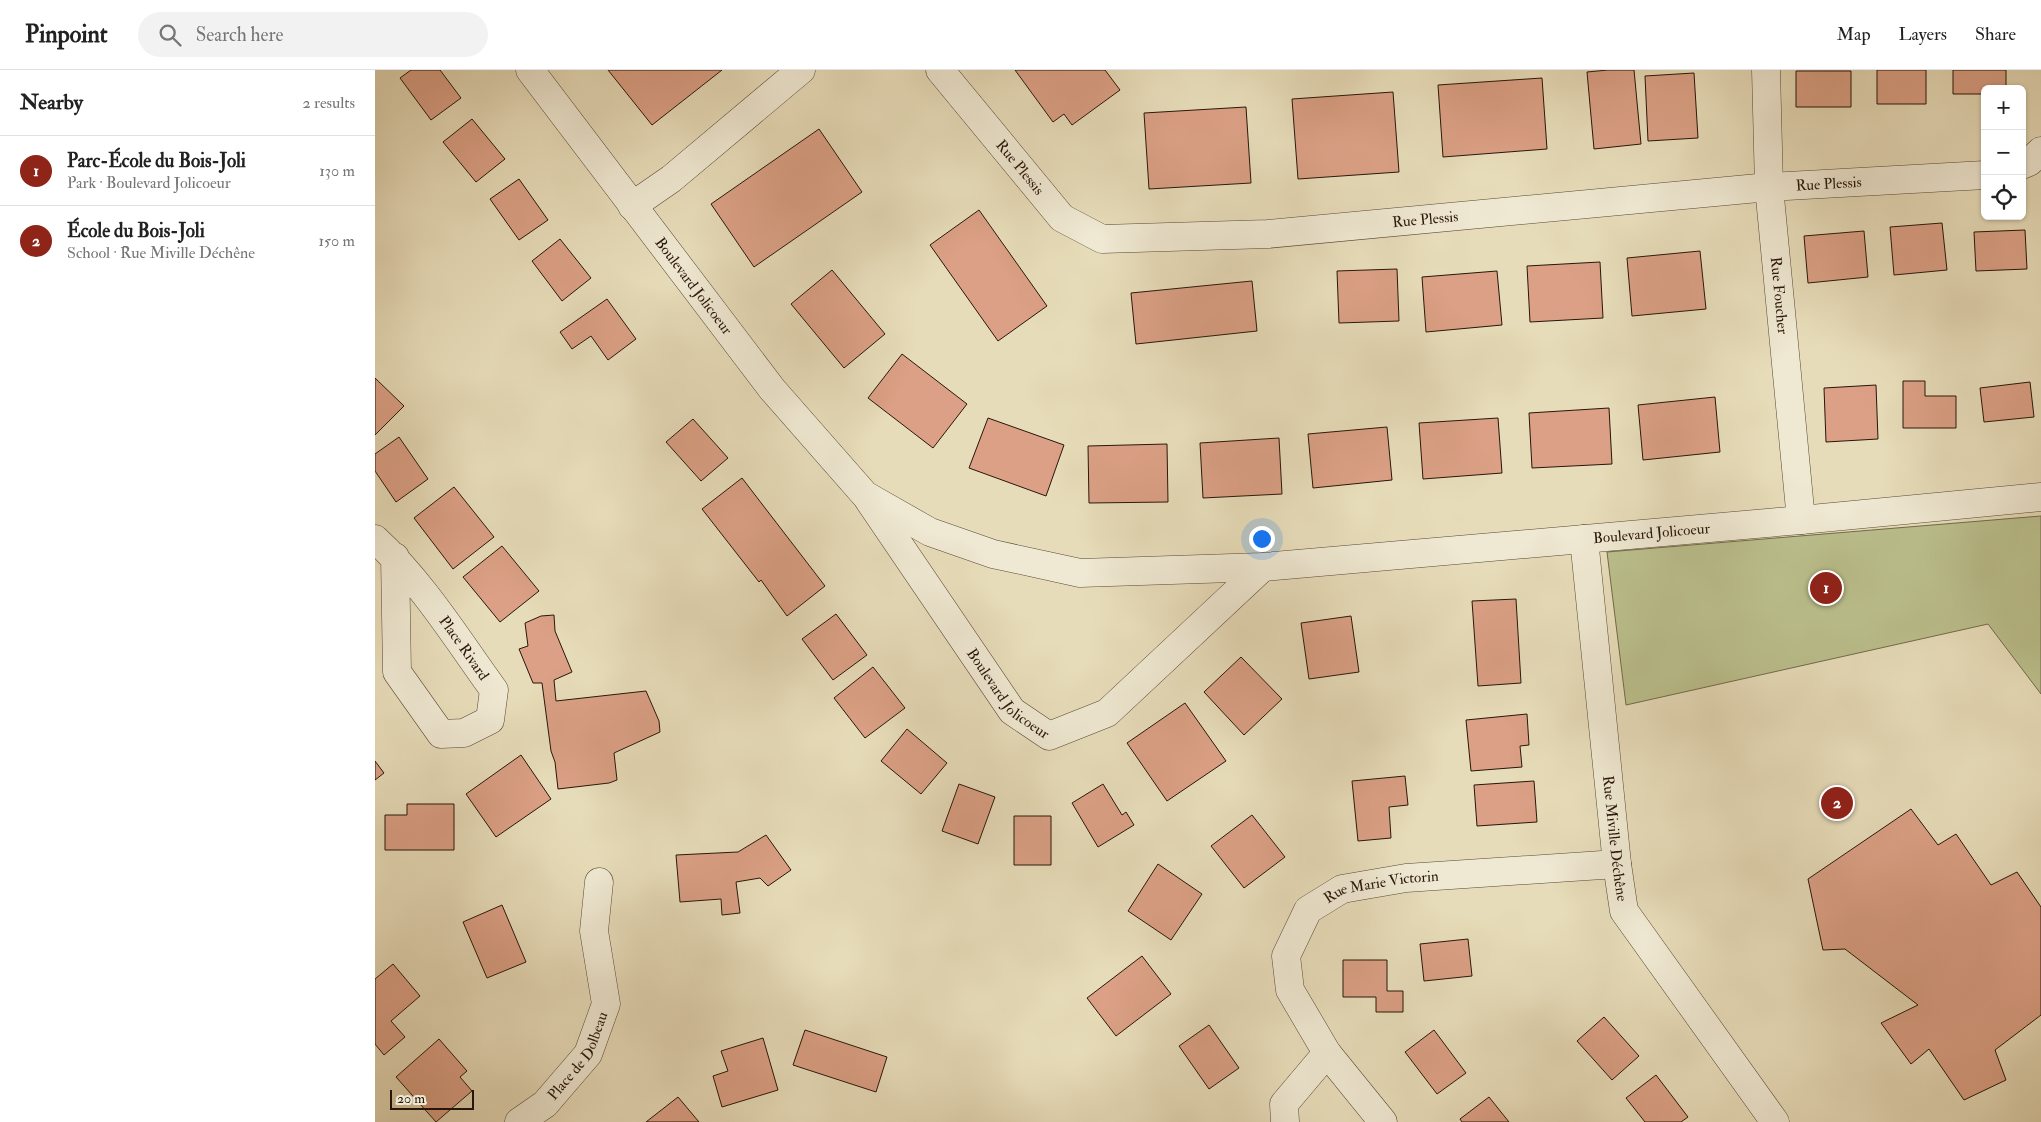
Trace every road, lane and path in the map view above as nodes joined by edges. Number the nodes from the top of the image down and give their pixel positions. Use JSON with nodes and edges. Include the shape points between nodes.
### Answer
{"nodes":[{"id":1,"x":530,"y":70,"type":"edge"},
{"id":2,"x":801,"y":70,"type":"edge"},
{"id":3,"x":940,"y":70,"type":"edge"},
{"id":4,"x":1766,"y":70,"type":"edge"},
{"id":5,"x":2041,"y":151,"type":"edge"},
{"id":6,"x":2026,"y":163,"type":"edge"},
{"id":7,"x":1981,"y":175,"type":"edge"},
{"id":8,"x":1769,"y":187,"type":"junction"},
{"id":9,"x":632,"y":206,"type":"junction"},
{"id":10,"x":865,"y":495,"type":"junction"},
{"id":11,"x":2041,"y":497,"type":"edge"},
{"id":12,"x":1801,"y":520,"type":"junction"},
{"id":13,"x":375,"y":539,"type":"edge"},
{"id":14,"x":1584,"y":539,"type":"junction"},
{"id":15,"x":395,"y":557,"type":"junction"},
{"id":16,"x":1263,"y":567,"type":"junction"},
{"id":17,"x":1617,"y":864,"type":"junction"},
{"id":18,"x":599,"y":882,"type":"dead end"},
{"id":19,"x":1327,"y":1053,"type":"junction"},
{"id":20,"x":519,"y":1122,"type":"edge"},
{"id":21,"x":1285,"y":1122,"type":"edge"},
{"id":22,"x":1383,"y":1122,"type":"edge"},
{"id":23,"x":1775,"y":1122,"type":"edge"}],
"edges":[{"from":1,"to":9,"type":"street","name":"Boulevard Jolicoeur"},
{"from":2,"to":9,"type":"street","via":[[671,179]]},
{"from":3,"to":8,"type":"street","name":"Rue Plessis","via":[[1062,218],[1102,239],[1268,234]]},
{"from":4,"to":8,"type":"street","name":"Rue Foucher"},
{"from":5,"to":6,"type":"street"},
{"from":7,"to":8,"type":"street","name":"Rue Plessis"},
{"from":8,"to":12,"type":"street","name":"Rue Foucher"},
{"from":9,"to":10,"type":"street","name":"Boulevard Jolicoeur","via":[[773,389]]},
{"from":10,"to":16,"type":"street","name":"Boulevard Jolicoeur","via":[[930,532],[993,554],[1081,573]]},
{"from":10,"to":16,"type":"street","name":"Boulevard Jolicoeur","via":[[1012,711],[1049,736],[1107,714]]},
{"from":11,"to":12,"type":"street","name":"Boulevard Jolicoeur"},
{"from":12,"to":14,"type":"street","name":"Boulevard Jolicoeur"},
{"from":13,"to":15,"type":"street","name":"Place Rivard"},
{"from":14,"to":16,"type":"street","name":"Boulevard Jolicoeur"},
{"from":14,"to":17,"type":"street","name":"Rue Miville Déchêne"},
{"from":15,"to":15,"type":"street","name":"Place Rivard","via":[[397,672],[441,734],[465,733],[490,720],[494,690]]},
{"from":17,"to":19,"type":"street","name":"Rue Marie Victorin","via":[[1406,878],[1342,889],[1308,910],[1286,956],[1290,990]]},
{"from":17,"to":23,"type":"street","name":"Rue Miville Déchêne","via":[[1625,911]]},
{"from":18,"to":20,"type":"street","name":"Place de Dolbeau","via":[[595,932],[606,1004],[588,1054],[545,1104]]},
{"from":19,"to":21,"type":"street","via":[[1283,1104]]},
{"from":19,"to":22,"type":"street","name":"Rue Marie Victorin"}]}
